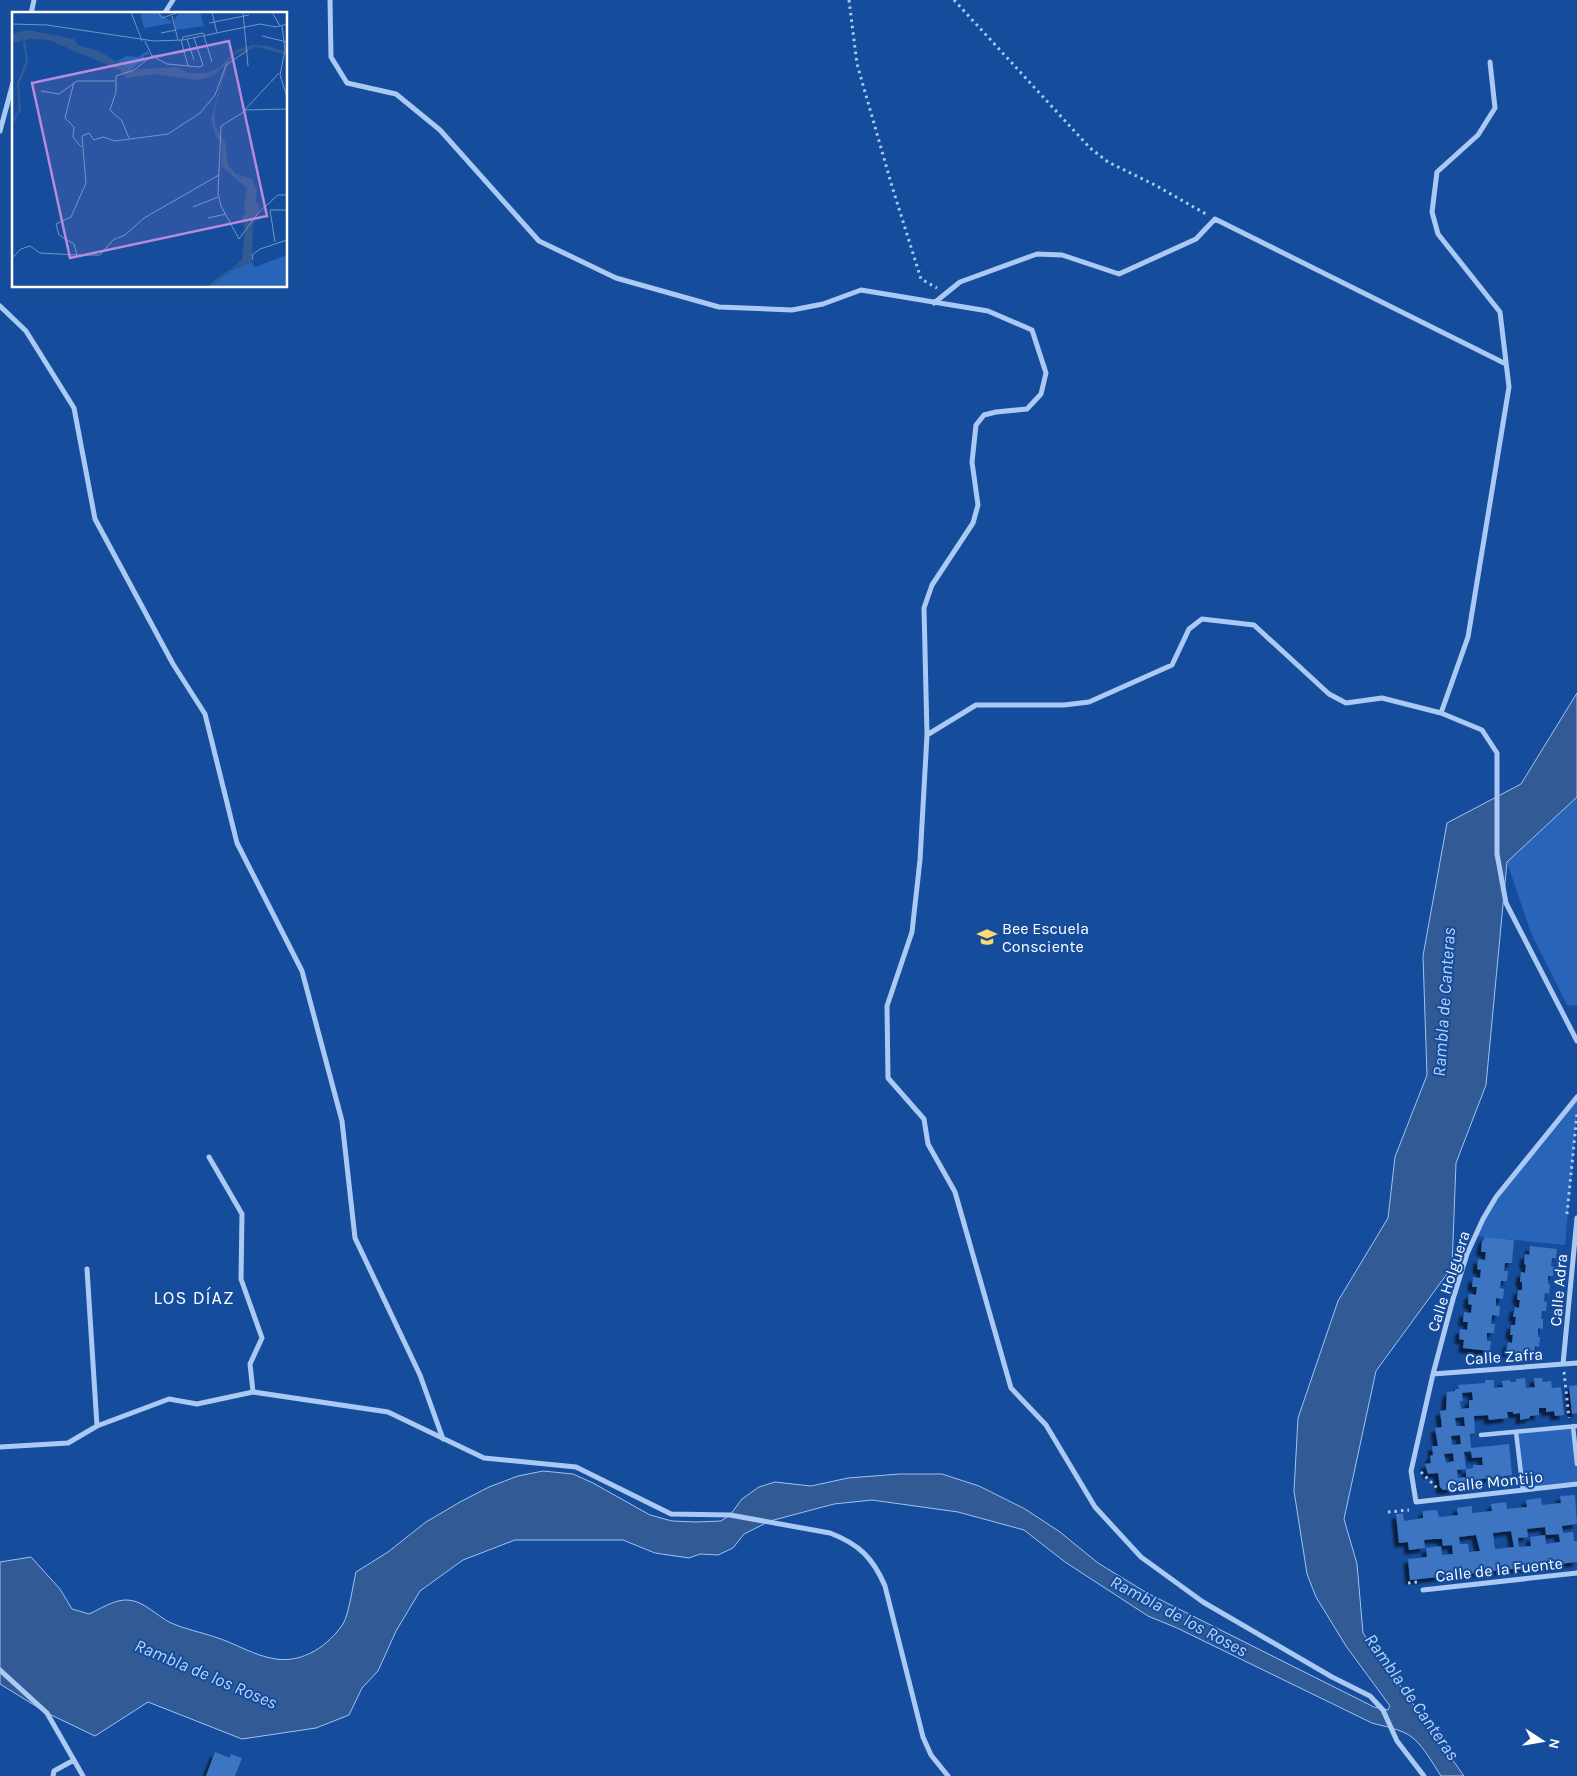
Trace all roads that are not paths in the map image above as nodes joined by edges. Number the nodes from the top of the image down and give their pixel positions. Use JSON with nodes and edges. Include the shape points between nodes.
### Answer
{"nodes":[{"id":1,"x":173,"y":0,"type":"edge"},
{"id":2,"x":330,"y":0,"type":"edge"},
{"id":3,"x":165,"y":12,"type":"edge"},
{"id":4,"x":1490,"y":62,"type":"dead end"},
{"id":5,"x":12,"y":86,"type":"edge"},
{"id":6,"x":0,"y":131,"type":"edge"},
{"id":7,"x":934,"y":303,"type":"junction"},
{"id":8,"x":0,"y":306,"type":"edge"},
{"id":9,"x":1506,"y":364,"type":"junction"},
{"id":10,"x":1441,"y":713,"type":"junction"},
{"id":11,"x":927,"y":734,"type":"junction"},
{"id":12,"x":1577,"y":1041,"type":"edge"},
{"id":13,"x":1577,"y":1097,"type":"edge"},
{"id":14,"x":209,"y":1157,"type":"dead end"},
{"id":15,"x":1577,"y":1218,"type":"edge"},
{"id":16,"x":87,"y":1270,"type":"dead end"},
{"id":17,"x":1577,"y":1363,"type":"edge"},
{"id":18,"x":1563,"y":1364,"type":"junction"},
{"id":19,"x":1433,"y":1374,"type":"junction"},
{"id":20,"x":253,"y":1392,"type":"junction"},
{"id":21,"x":97,"y":1426,"type":"junction"},
{"id":22,"x":1573,"y":1426,"type":"edge"},
{"id":23,"x":1516,"y":1432,"type":"junction"},
{"id":24,"x":1481,"y":1435,"type":"dead end"},
{"id":25,"x":443,"y":1439,"type":"junction"},
{"id":26,"x":0,"y":1447,"type":"edge"},
{"id":27,"x":1577,"y":1464,"type":"edge"},
{"id":28,"x":1577,"y":1484,"type":"edge"},
{"id":29,"x":1523,"y":1490,"type":"junction"},
{"id":30,"x":1416,"y":1502,"type":"joint"},
{"id":31,"x":1577,"y":1573,"type":"edge"},
{"id":32,"x":1423,"y":1590,"type":"dead end"},
{"id":33,"x":0,"y":1670,"type":"edge"},
{"id":34,"x":74,"y":1760,"type":"junction"},
{"id":35,"x":54,"y":1776,"type":"edge"},
{"id":36,"x":83,"y":1776,"type":"edge"},
{"id":37,"x":948,"y":1776,"type":"edge"},
{"id":38,"x":1424,"y":1776,"type":"edge"}],
"edges":[{"from":1,"to":3,"type":"street"},
{"from":2,"to":7,"type":"street","via":[[331,57],[347,83],[396,94],[440,130],[539,241],[616,278],[719,307],[792,310],[823,304],[861,290]]},
{"from":4,"to":9,"type":"street","via":[[1495,108],[1478,135],[1437,172],[1432,212],[1438,234],[1500,312]]},
{"from":5,"to":6,"type":"street"},
{"from":7,"to":9,"type":"street","via":[[960,282],[1037,254],[1062,255],[1119,274],[1196,239],[1215,219]]},
{"from":7,"to":11,"type":"street","via":[[988,311],[1032,330],[1046,373],[1041,394],[1027,409],[984,415],[976,425],[972,462],[978,505],[973,523],[932,585],[924,608]]},
{"from":8,"to":25,"type":"street","via":[[26,331],[74,408],[95,520],[205,714],[237,843],[302,971],[342,1121],[355,1238],[420,1375]]},
{"from":9,"to":10,"type":"street","via":[[1509,387],[1468,637]]},
{"from":10,"to":11,"type":"street","via":[[1382,698],[1346,703],[1329,694],[1254,625],[1202,619],[1189,629],[1172,665],[1089,702],[976,705]]},
{"from":10,"to":12,"type":"street","via":[[1482,730],[1497,753],[1497,854],[1506,903]]},
{"from":11,"to":38,"type":"street","via":[[920,860],[912,932],[887,1006],[888,1078],[924,1119],[928,1144],[955,1192],[1011,1388],[1046,1425],[1096,1507],[1141,1557],[1203,1602],[1370,1696],[1383,1710],[1397,1741]]},
{"from":13,"to":19,"type":"street","name":"Calle Holguera","via":[[1496,1197],[1483,1219],[1467,1254]]},
{"from":14,"to":20,"type":"street","via":[[242,1214],[241,1279],[262,1338],[250,1364]]},
{"from":15,"to":18,"type":"street","name":"Calle Adra"},
{"from":16,"to":21,"type":"street"},
{"from":17,"to":18,"type":"street","name":"Calle Zafra"},
{"from":18,"to":19,"type":"street","name":"Calle Zafra"},
{"from":19,"to":30,"type":"street","name":"Calle Holguera","via":[[1411,1471]]},
{"from":20,"to":21,"type":"street","via":[[197,1404],[169,1399]]},
{"from":20,"to":25,"type":"street","via":[[388,1412]]},
{"from":21,"to":26,"type":"street","via":[[68,1443]]},
{"from":22,"to":23,"type":"street"},
{"from":22,"to":27,"type":"street"},
{"from":23,"to":24,"type":"street"},
{"from":23,"to":29,"type":"street"},
{"from":25,"to":37,"type":"street","via":[[484,1458],[576,1467],[671,1514],[730,1515],[770,1521],[838,1536],[852,1543],[870,1558],[885,1586],[923,1737],[931,1755]]},
{"from":28,"to":29,"type":"street","name":"Calle Montijo"},
{"from":29,"to":30,"type":"street","name":"Calle Montijo"},
{"from":31,"to":32,"type":"street","name":"Calle de la Fuente"},
{"from":33,"to":34,"type":"street","via":[[47,1713]]},
{"from":34,"to":35,"type":"street","via":[[54,1772]]},
{"from":34,"to":36,"type":"street"}]}
